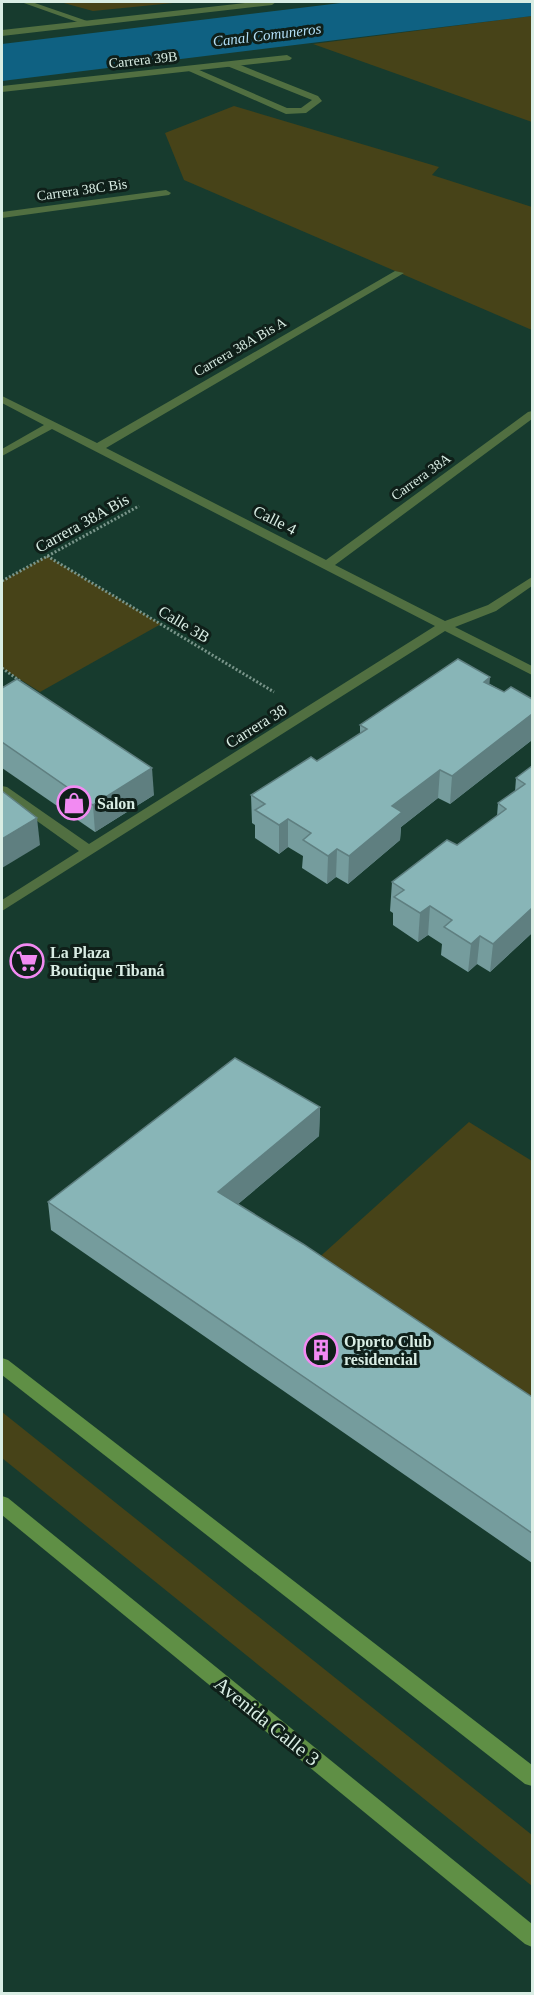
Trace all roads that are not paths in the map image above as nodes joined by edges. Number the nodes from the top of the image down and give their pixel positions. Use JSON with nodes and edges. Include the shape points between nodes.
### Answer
{"nodes":[{"id":1,"x":25,"y":2,"type":"edge"},
{"id":2,"x":272,"y":2,"type":"edge"},
{"id":3,"x":86,"y":22,"type":"junction"},
{"id":4,"x":2,"y":33,"type":"edge"},
{"id":5,"x":287,"y":58,"type":"dead end"},
{"id":6,"x":230,"y":64,"type":"junction"},
{"id":7,"x":187,"y":68,"type":"junction"},
{"id":8,"x":2,"y":88,"type":"edge"},
{"id":9,"x":166,"y":193,"type":"dead end"},
{"id":10,"x":2,"y":215,"type":"edge"},
{"id":11,"x":399,"y":273,"type":"dead end"},
{"id":12,"x":2,"y":399,"type":"edge"},
{"id":13,"x":532,"y":414,"type":"edge"},
{"id":14,"x":52,"y":425,"type":"junction"},
{"id":15,"x":97,"y":448,"type":"junction"},
{"id":16,"x":2,"y":453,"type":"edge"},
{"id":17,"x":327,"y":565,"type":"junction"},
{"id":18,"x":532,"y":581,"type":"edge"},
{"id":19,"x":445,"y":626,"type":"junction"},
{"id":20,"x":532,"y":671,"type":"edge"},
{"id":21,"x":2,"y":790,"type":"edge"},
{"id":22,"x":89,"y":851,"type":"junction"},
{"id":23,"x":2,"y":906,"type":"edge"},
{"id":24,"x":2,"y":1365,"type":"edge"},
{"id":25,"x":2,"y":1504,"type":"edge"},
{"id":26,"x":532,"y":1777,"type":"edge"},
{"id":27,"x":532,"y":1937,"type":"edge"}],
"edges":[{"from":1,"to":3,"type":"street"},
{"from":2,"to":3,"type":"street"},
{"from":3,"to":4,"type":"street"},
{"from":5,"to":6,"type":"street","name":"Carrera 39B"},
{"from":6,"to":7,"type":"street","name":"Carrera 39B"},
{"from":6,"to":7,"type":"street","via":[[317,101],[303,111],[286,111]]},
{"from":7,"to":8,"type":"street","name":"Carrera 39B"},
{"from":9,"to":10,"type":"street","name":"Carrera 38C Bis"},
{"from":11,"to":15,"type":"street","name":"Carrera 38A Bis A"},
{"from":12,"to":14,"type":"street","name":"Calle 4"},
{"from":13,"to":17,"type":"street","name":"Carrera 38A"},
{"from":14,"to":15,"type":"street","name":"Calle 4"},
{"from":14,"to":16,"type":"street"},
{"from":15,"to":17,"type":"street","name":"Calle 4"},
{"from":17,"to":19,"type":"street","name":"Calle 4"},
{"from":18,"to":19,"type":"street","name":"Carrera 38","via":[[492,608]]},
{"from":19,"to":20,"type":"street","name":"Calle 4"},
{"from":19,"to":22,"type":"street","name":"Carrera 38"},
{"from":21,"to":22,"type":"street"},
{"from":22,"to":23,"type":"street","name":"Carrera 38"},
{"from":24,"to":26,"type":"main road"},
{"from":25,"to":27,"type":"main road","name":"Avenida Calle 3"}]}
